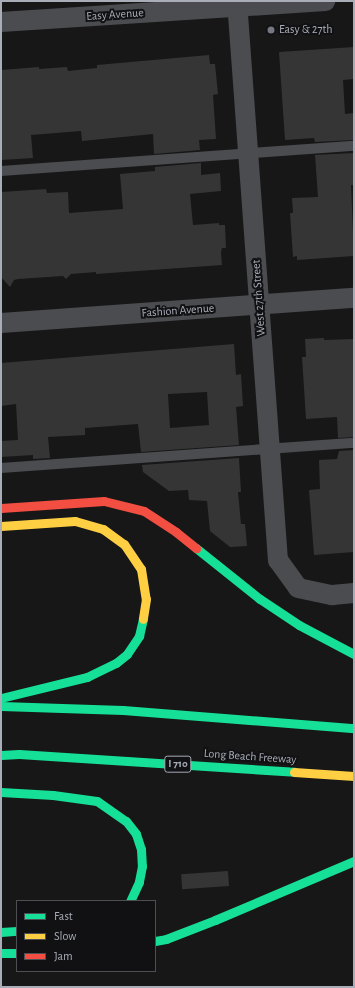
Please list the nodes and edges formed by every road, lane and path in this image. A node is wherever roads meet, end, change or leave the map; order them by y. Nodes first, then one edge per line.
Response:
1 (325, 1) edge
2 (237, 4) edge
3 (1, 22) edge
4 (354, 146) edge
5 (248, 154) junction
6 (1, 171) edge
7 (354, 298) edge
8 (260, 306) junction
9 (1, 323) edge
10 (354, 443) edge
11 (271, 449) junction
12 (1, 468) edge
13 (1, 508) edge
14 (1, 526) edge
15 (354, 593) edge
16 (354, 654) edge
17 (1, 698) edge
18 (1, 706) edge
19 (354, 728) edge
20 (1, 755) edge
21 (354, 776) edge
22 (1, 792) edge
23 (354, 861) edge
24 (130, 900) edge
25 (16, 931) edge
26 (1, 932) edge
27 (156, 941) edge
28 (1, 953) edge
29 (16, 953) edge

1 - 2 street, Easy Avenue
2 - 3 street, Easy Avenue
2 - 5 street, West 27th Street
4 - 5 lane
5 - 6 lane
5 - 8 street, West 27th Street
7 - 8 street, Fashion Avenue
8 - 9 street, Fashion Avenue
8 - 11 street, West 27th Street
10 - 11 lane
11 - 12 lane
11 - 15 street, West 27th Street
13 - 16 highway
14 - 17 highway
18 - 19 highway
20 - 21 highway, Long Beach Freeway / I 710
22 - 24 highway
23 - 27 highway
25 - 26 highway
28 - 29 highway

